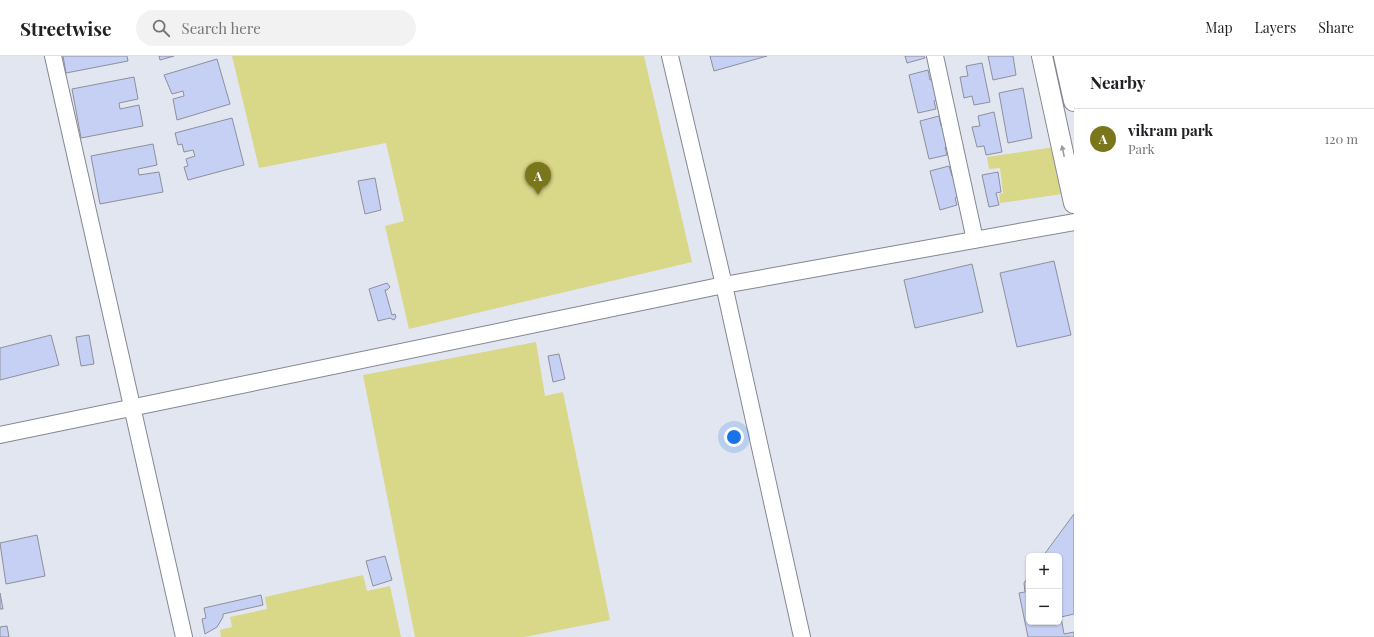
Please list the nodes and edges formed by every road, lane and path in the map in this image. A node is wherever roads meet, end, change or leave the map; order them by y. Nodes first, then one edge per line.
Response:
1 (53, 56) edge
2 (670, 56) edge
3 (935, 56) edge
4 (1042, 56) edge
5 (1064, 56) edge
6 (1074, 101) edge
7 (1074, 203) edge
8 (1074, 222) edge
9 (975, 240) junction
10 (724, 285) junction
11 (132, 407) junction
12 (0, 435) edge
13 (184, 637) edge
14 (802, 637) edge

1 - 11 street
2 - 10 street
3 - 9 street
7 -> 4 street
5 - 6 street
8 - 9 street
9 - 10 street
10 - 11 street
10 - 14 street
11 - 12 street
11 - 13 street

